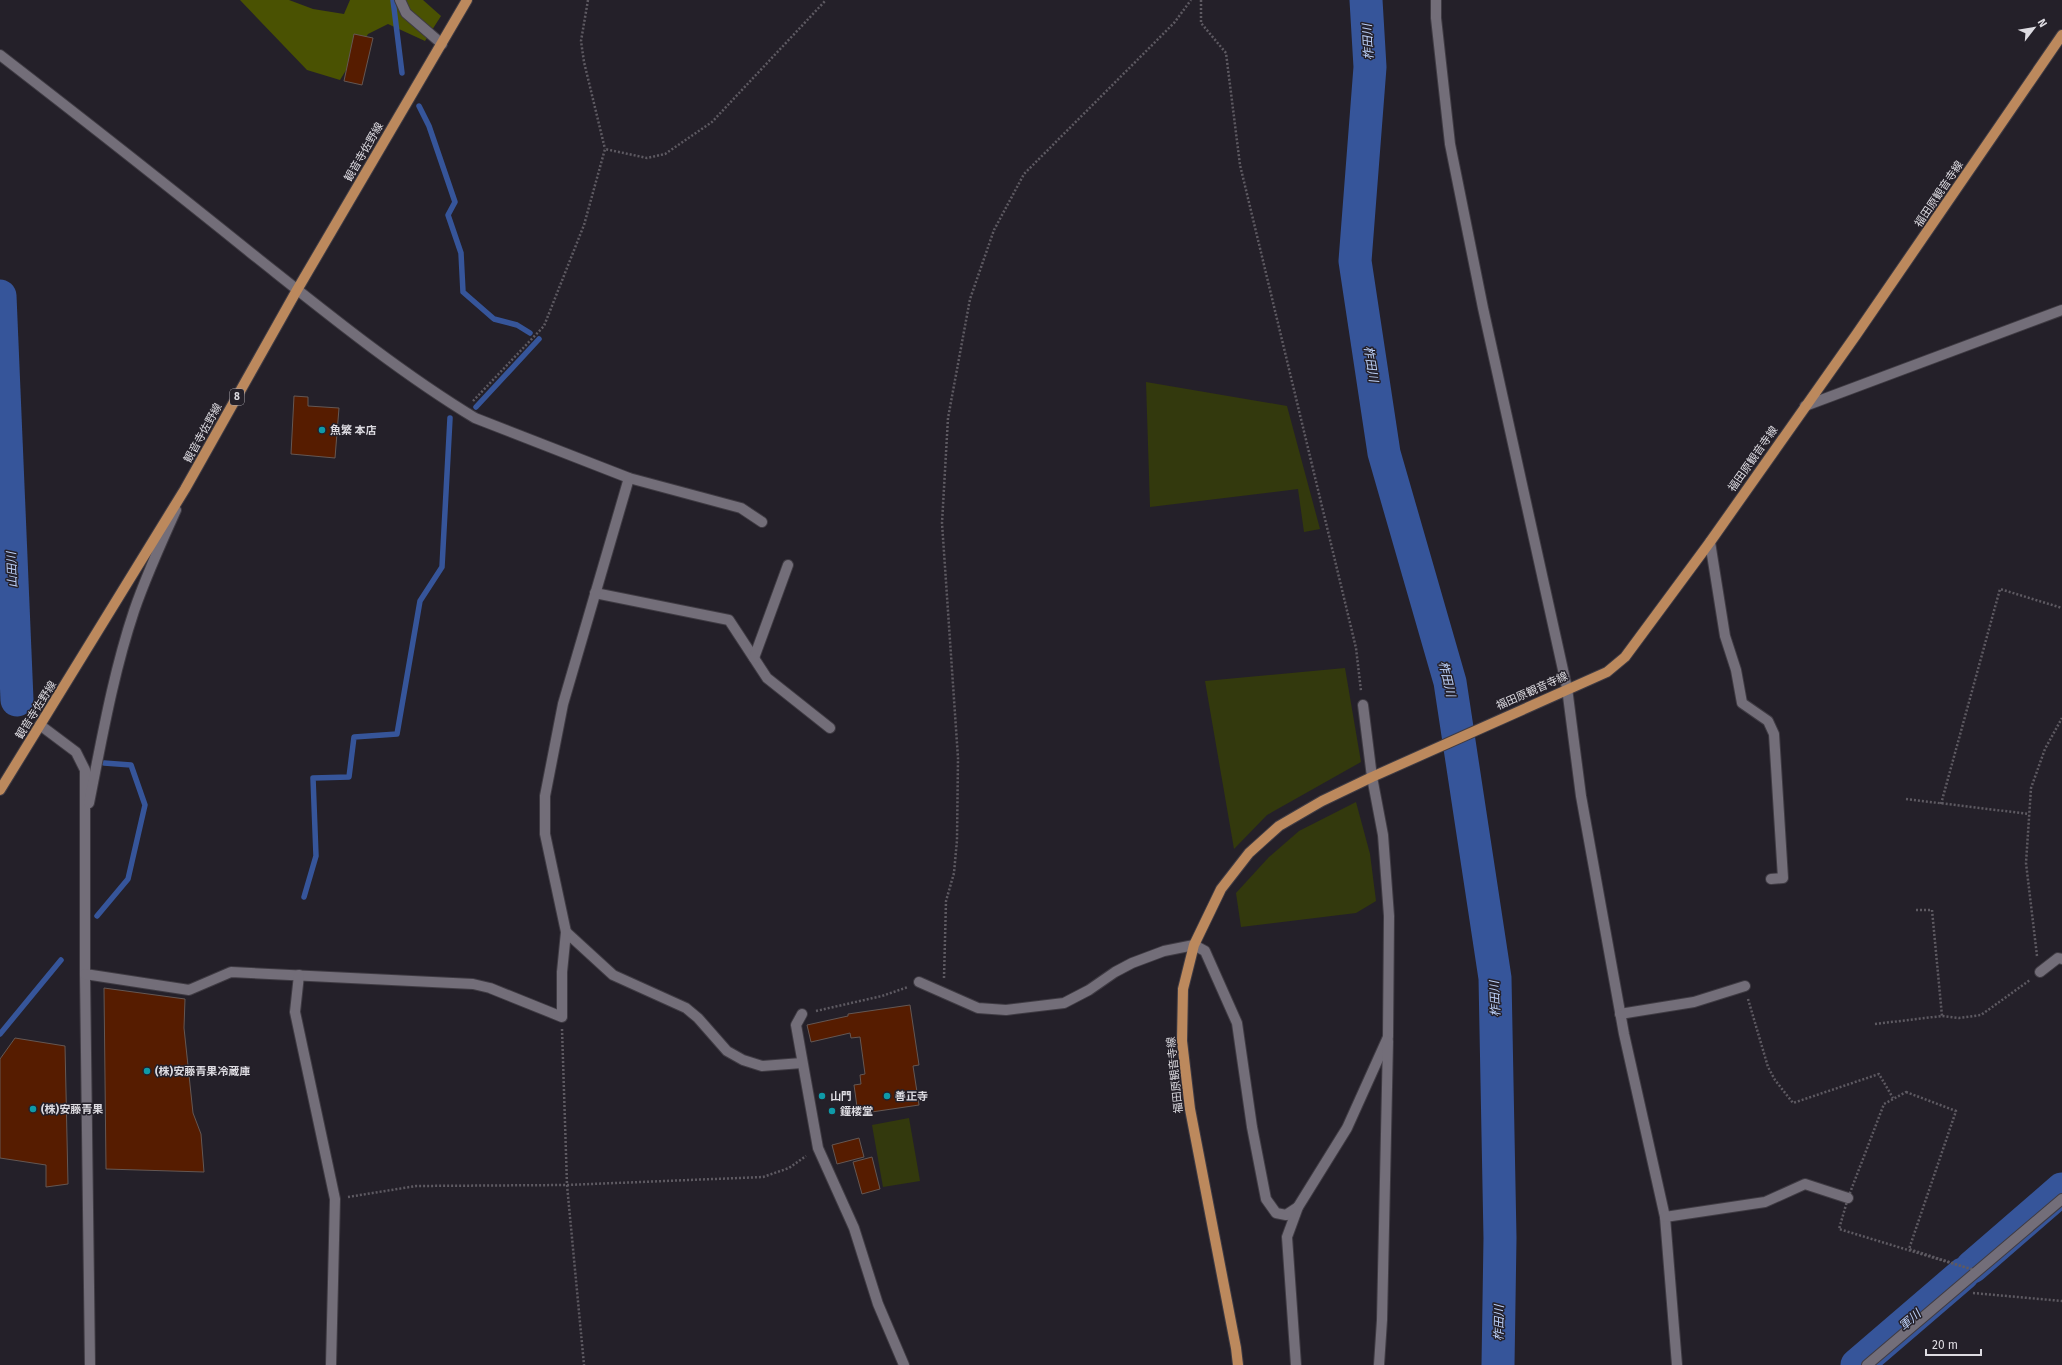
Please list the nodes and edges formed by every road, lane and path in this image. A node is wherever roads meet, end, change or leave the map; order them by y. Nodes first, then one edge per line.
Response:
1 (400, 0) edge
2 (467, 0) edge
3 (588, 0) edge
4 (826, 0) edge
5 (1191, 0) edge
6 (1201, 0) edge
7 (1436, 0) edge
8 (2062, 35) edge
9 (442, 44) junction
10 (0, 55) edge
11 (605, 149) junction
12 (297, 290) junction
13 (2062, 310) edge
14 (1805, 406) junction
15 (462, 410) junction
16 (629, 478) junction
17 (185, 489) junction
18 (762, 522) dead end
19 (1710, 542) junction
20 (788, 565) dead end
21 (595, 593) junction
22 (2062, 608) edge
23 (754, 658) junction
24 (1567, 688) junction
25 (1363, 705) joint
26 (2062, 718) edge
27 (40, 725) junction
28 (830, 728) dead end
29 (1372, 777) junction
30 (0, 790) edge
31 (1906, 799) dead end
32 (1941, 804) junction
33 (2029, 814) junction
34 (85, 828) junction
35 (1771, 879) dead end
36 (1916, 910) dead end
37 (566, 932) junction
38 (1194, 945) junction
39 (2062, 959) edge
40 (2040, 972) junction
41 (85, 974) junction
42 (299, 975) junction
43 (919, 982) joint
44 (1745, 986) joint
45 (944, 992) junction
46 (802, 1014) joint
47 (1620, 1014) junction
48 (1942, 1016) junction
49 (562, 1017) junction
50 (1875, 1024) dead end
51 (1388, 1037) junction
52 (802, 1063) junction
53 (1893, 1098) junction
54 (818, 1148) junction
55 (567, 1185) junction
56 (1848, 1198) junction
57 (335, 1199) junction
58 (2062, 1199) edge
59 (1298, 1207) junction
60 (1665, 1217) junction
61 (1977, 1271) junction
62 (1955, 1291) junction
63 (2062, 1301) edge
64 (90, 1365) edge
65 (331, 1365) edge
66 (584, 1365) edge
67 (904, 1365) edge
68 (1238, 1365) edge
69 (1296, 1365) edge
70 (1379, 1365) edge
71 (1677, 1365) edge
72 (1867, 1365) edge

1 - 9 street
2 - 9 main road, 観音寺佐野線 / 8
3 - 11 path
4 - 11 path
5 - 45 path
6 - 25 path
7 - 24 street
8 - 14 main road, 福田原観音寺線
9 - 12 main road, 観音寺佐野線 / 8
10 - 12 street
11 - 15 path
12 - 15 street
12 - 17 main road, 観音寺佐野線 / 8
13 - 14 street
14 - 19 main road, 福田原観音寺線
15 - 16 street
16 - 18 street
16 - 21 street
17 - 27 main road, 観音寺佐野線 / 8
17 - 34 street
19 - 24 main road, 福田原観音寺線
19 - 35 street
20 - 23 street
21 - 23 street
21 - 37 street
22 - 32 path
23 - 28 street
24 - 29 main road, 福田原観音寺線
24 - 47 street
25 - 29 street
26 - 33 path
27 - 30 main road, 観音寺佐野線 / 8
27 - 34 street
29 - 38 main road, 福田原観音寺線
29 - 51 street
31 - 32 path
32 - 33 path
33 - 40 path
34 - 41 street
36 - 48 path
37 - 49 street
37 - 52 street
38 - 45 street
38 - 59 street
38 - 68 main road, 福田原観音寺線
39 - 40 street
40 - 48 path
41 - 42 street
41 - 64 street
42 - 49 street
42 - 57 street
43 - 45 street
43 - 46 path
44 - 47 street
44 - 53 path
46 - 52 street
47 - 60 street
48 - 50 path
49 - 55 path
51 - 59 street
51 - 70 street
52 - 54 street
53 - 56 path
53 - 61 path
54 - 55 path
54 - 67 street
55 - 57 path
55 - 66 path
56 - 60 street
56 - 61 path
57 - 65 street
58 - 61 street
59 - 69 street
60 - 71 street
61 - 62 street
62 - 63 path
62 - 72 street

